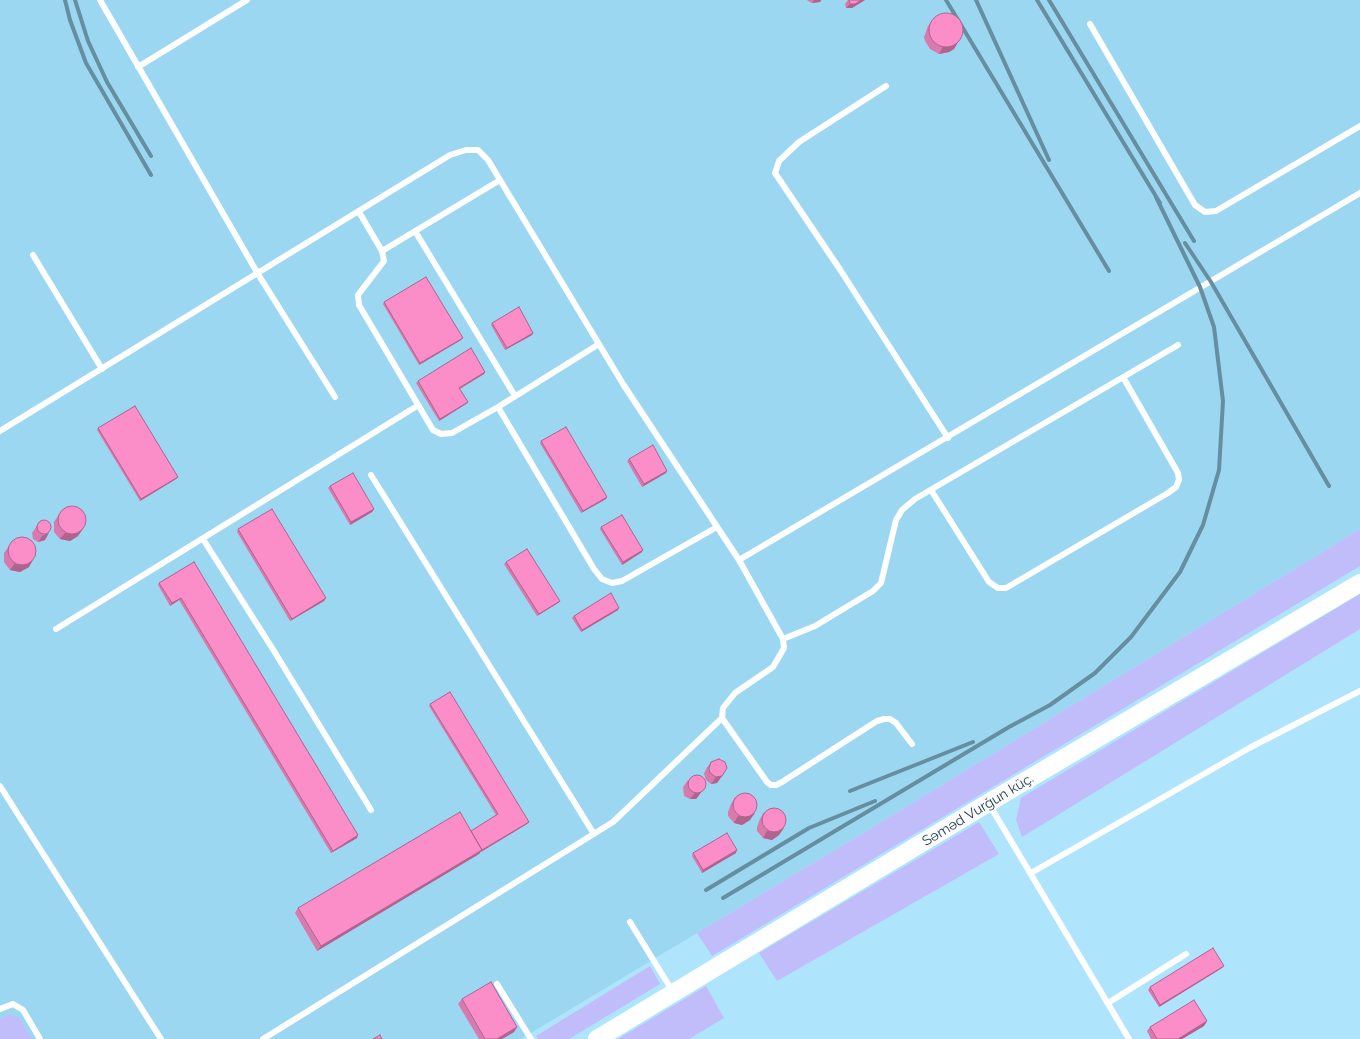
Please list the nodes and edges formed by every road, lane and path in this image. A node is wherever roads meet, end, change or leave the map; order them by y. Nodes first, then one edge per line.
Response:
1 (100, 0) edge
2 (247, 0) edge
3 (1090, 24) dead end
4 (138, 67) junction
5 (886, 86) dead end
6 (1360, 126) edge
7 (500, 180) junction
8 (1360, 193) edge
9 (359, 212) junction
10 (415, 231) junction
11 (382, 251) junction
12 (33, 255) dead end
13 (258, 274) junction
14 (599, 344) junction
15 (1178, 345) dead end
16 (102, 369) junction
17 (1123, 378) junction
18 (515, 396) junction
19 (335, 397) dead end
20 (418, 406) junction
21 (498, 406) junction
22 (0, 431) edge
23 (948, 438) junction
24 (371, 475) dead end
25 (931, 490) junction
26 (717, 526) junction
27 (203, 538) junction
28 (739, 560) junction
29 (1360, 583) edge
30 (56, 629) dead end
31 (783, 638) junction
32 (1360, 691) edge
33 (722, 718) junction
34 (912, 744) dead end
35 (0, 786) edge
36 (988, 803) junction
37 (371, 810) dead end
38 (594, 834) junction
39 (1031, 873) junction
40 (630, 922) dead end
41 (1186, 954) dead end
42 (497, 984) dead end
43 (674, 993) junction
44 (1108, 1003) junction
45 (0, 1009) edge
46 (40, 1039) edge
47 (161, 1039) edge
48 (263, 1039) edge
49 (531, 1039) edge
50 (597, 1039) edge
51 (1129, 1039) edge

1 - 4 lane
2 - 4 lane
3 - 6 lane
4 - 13 lane
5 - 23 lane
7 - 9 lane
7 - 10 lane
7 - 14 lane
8 - 23 lane
9 - 11 lane
9 - 13 lane
10 - 11 lane
10 - 18 lane
11 - 20 lane
12 - 16 lane
13 - 16 lane
13 - 19 lane
14 - 18 lane
14 - 26 lane
15 - 17 lane
16 - 22 lane
17 - 25 lane
17 - 25 lane
18 - 21 lane
20 - 21 lane
20 - 27 lane
21 - 26 lane
23 - 28 lane
24 - 38 lane
25 - 31 lane
26 - 28 lane
27 - 30 lane
27 - 37 lane
28 - 31 lane
29 - 36 main road, Səməd Vurğun küç.
31 - 33 lane
32 - 39 lane
33 - 34 lane
33 - 38 lane
35 - 47 lane
36 - 39 lane
36 - 43 main road, Səməd Vurğun küç.
38 - 48 lane
39 - 44 lane
40 - 43 lane
41 - 44 lane
42 - 49 lane
43 - 50 main road, Səməd Vurğun küç.
44 - 51 lane
45 - 46 lane

